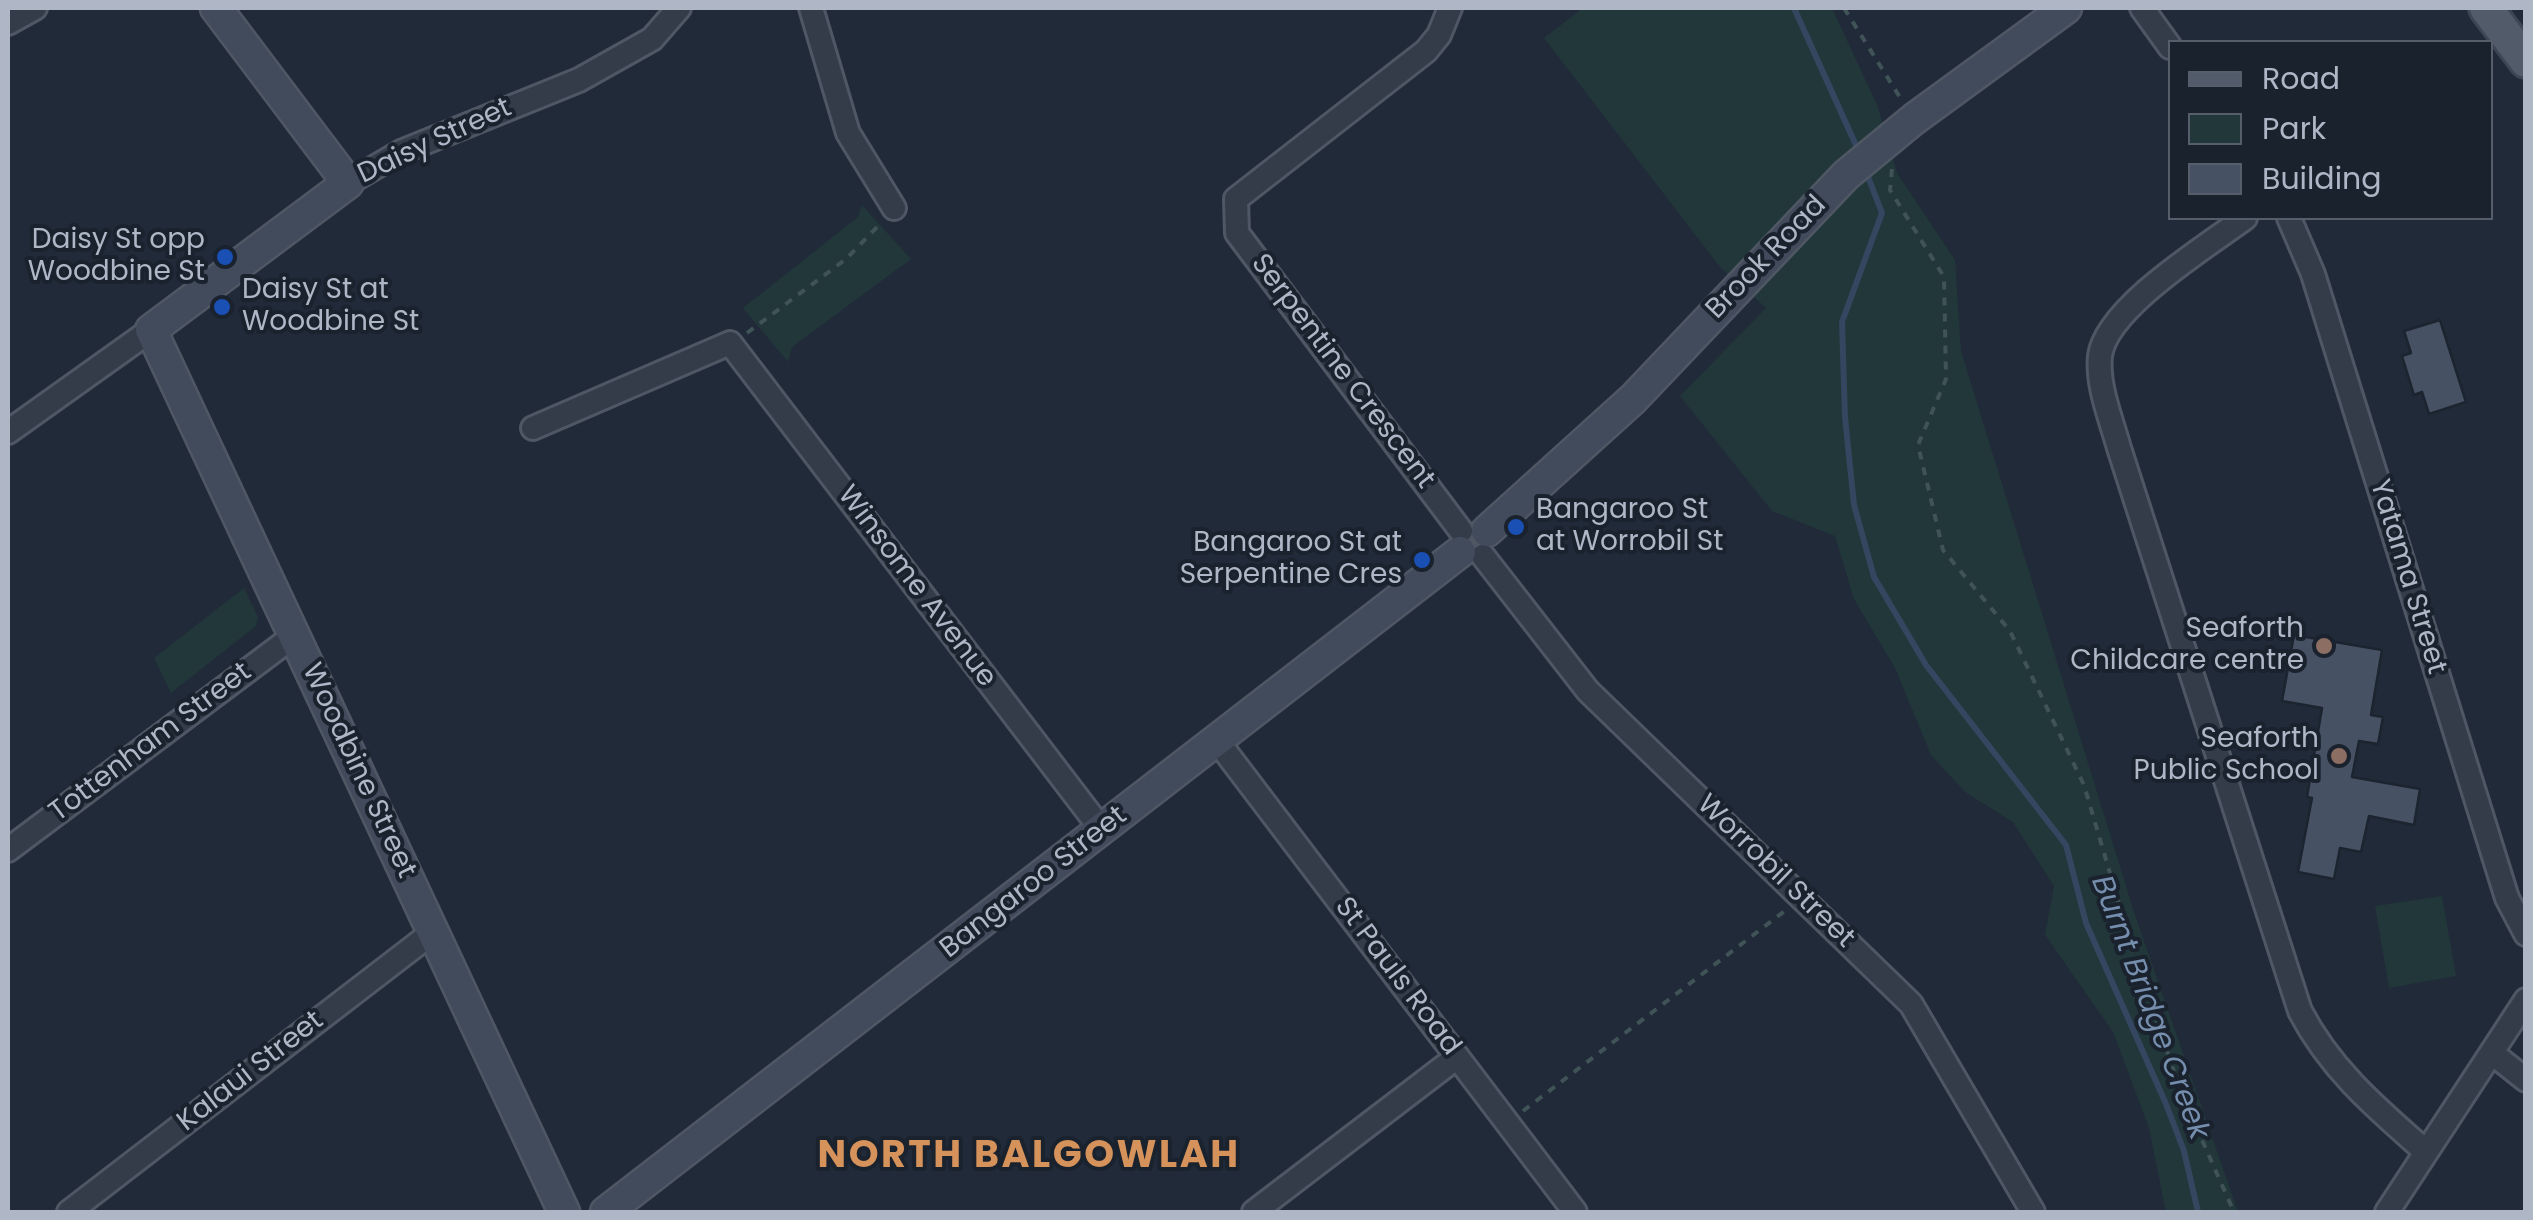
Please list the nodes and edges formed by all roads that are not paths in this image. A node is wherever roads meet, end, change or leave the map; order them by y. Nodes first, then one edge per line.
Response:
1 (34, 8) edge
2 (216, 8) edge
3 (679, 8) edge
4 (811, 8) edge
5 (1450, 8) edge
6 (2066, 8) edge
7 (2142, 8) edge
8 (2486, 8) edge
9 (8, 23) edge
10 (2168, 44) edge
11 (2526, 61) edge
12 (348, 182) junction
13 (894, 208) road end
14 (2242, 220) edge
15 (2290, 220) edge
16 (151, 330) junction
17 (533, 428) dead end
18 (8, 432) edge
19 (1473, 542) junction
20 (295, 635) junction
21 (1218, 742) junction
22 (1102, 830) junction
23 (8, 850) edge
24 (433, 932) junction
25 (2526, 934) edge
26 (2526, 1000) edge
27 (2492, 1053) junction
28 (1457, 1056) junction
29 (2526, 1080) edge
30 (2424, 1150) junction
31 (68, 1212) edge
32 (564, 1212) edge
33 (606, 1212) edge
34 (1254, 1212) edge
35 (1576, 1212) edge
36 (2032, 1212) edge
37 (2386, 1212) edge

1 - 9 street
2 - 12 street
3 - 12 street, Daisy Street
4 - 13 street
5 - 19 street, Serpentine Crescent
6 - 19 street, Brook Road
7 - 10 street
8 - 11 main road
12 - 16 street, Daisy Street
14 - 30 street
15 - 25 street, Yatama Street
16 - 18 street
16 - 20 street, Woodbine Street
17 - 22 street, Winsome Avenue
19 - 21 street, Bangaroo Street
19 - 36 street, Worrobil Street
20 - 23 street, Tottenham Street
20 - 24 street, Woodbine Street
21 - 22 street, Bangaroo Street
21 - 28 street, St Pauls Road
22 - 33 street, Bangaroo Street
24 - 31 street, Kalaui Street
24 - 32 street, Woodbine Street
26 - 27 street
27 - 29 street
27 - 30 street
28 - 34 street
28 - 35 street, St Pauls Road
30 - 37 street

